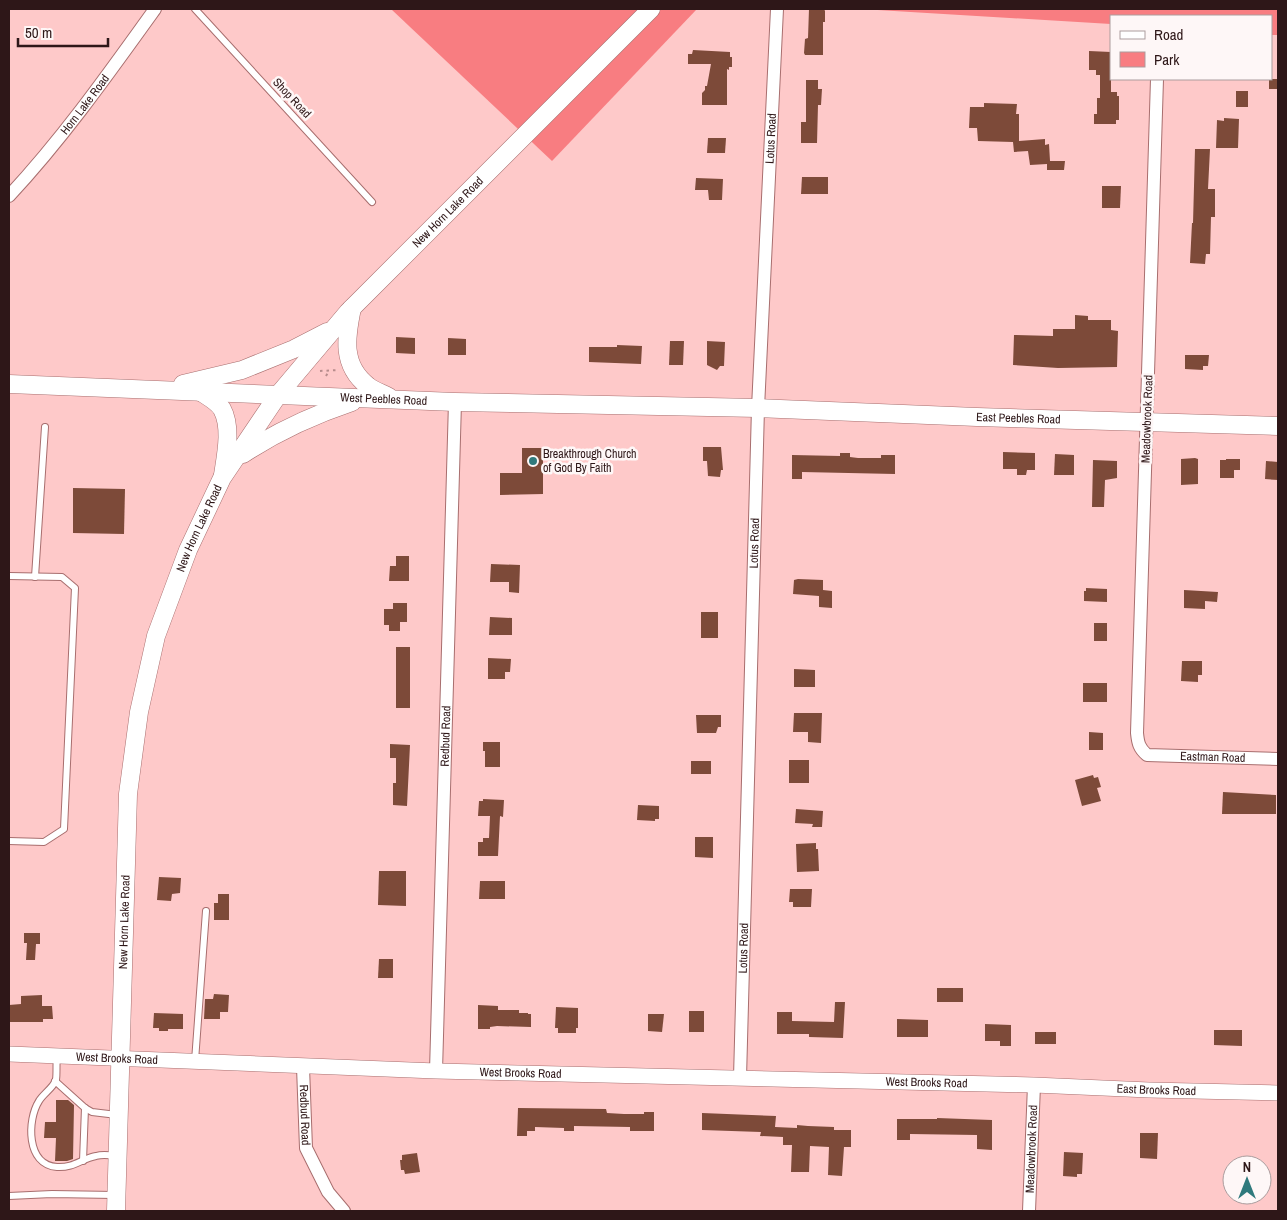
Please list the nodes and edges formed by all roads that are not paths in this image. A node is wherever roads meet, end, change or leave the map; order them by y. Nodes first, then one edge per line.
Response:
1 (155, 9) edge
2 (195, 9) edge
3 (651, 9) edge
4 (777, 9) edge
5 (1157, 80) edge
6 (9, 196) edge
7 (372, 202) dead end
8 (352, 308) junction
9 (334, 328) junction
10 (9, 384) edge
11 (158, 390) junction
12 (201, 392) junction
13 (278, 395) junction
14 (365, 398) junction
15 (394, 399) junction
16 (455, 402) junction
17 (758, 408) junction
18 (1147, 423) junction
19 (1278, 426) edge
20 (45, 427) dead end
21 (236, 458) junction
22 (222, 478) junction
23 (9, 576) edge
24 (34, 577) junction
25 (1147, 755) joint
26 (1278, 759) edge
27 (9, 841) edge
28 (206, 911) dead end
29 (9, 1054) edge
30 (57, 1056) junction
31 (120, 1058) junction
32 (195, 1062) junction
33 (303, 1067) junction
34 (436, 1072) junction
35 (740, 1078) junction
36 (56, 1081) junction
37 (1034, 1085) junction
38 (1278, 1094) edge
39 (85, 1108) junction
40 (119, 1115) junction
41 (118, 1156) junction
42 (83, 1161) junction
43 (9, 1196) edge
44 (117, 1203) edge
45 (344, 1211) edge
46 (1029, 1211) edge

1 - 6 street, Horn Lake Road
2 - 7 lane, Shop Road
3 - 8 main road, New Horn Lake Road
4 - 17 street, Lotus Road
5 - 18 street, Meadowbrook Road
8 - 9 main road, New Horn Lake Road
8 - 15 main road
9 - 11 main road
9 - 13 main road, New Horn Lake Road
10 - 11 main road, West Peebles Road
11 - 12 main road, West Peebles Road
12 - 13 main road, West Peebles Road
12 - 22 main road
13 - 14 main road, West Peebles Road
13 - 21 main road, New Horn Lake Road
14 - 15 main road, West Peebles Road
14 - 21 main road
15 - 16 main road, West Peebles Road
16 - 17 main road, West Peebles Road
16 - 34 street, Redbud Road
17 - 18 main road, East Peebles Road
17 - 35 street, Lotus Road
18 - 19 main road, East Peebles Road
18 - 25 street, Meadowbrook Road
20 - 24 lane
21 - 22 main road, New Horn Lake Road
22 - 31 main road, New Horn Lake Road
23 - 24 lane
24 - 27 lane
25 - 26 street, Eastman Road
28 - 32 lane
29 - 30 street, West Brooks Road
30 - 31 street, West Brooks Road
30 - 36 lane
31 - 32 street, West Brooks Road
31 - 40 main road, New Horn Lake Road
32 - 33 street, West Brooks Road
33 - 34 street, West Brooks Road
33 - 45 street, Redbud Road
34 - 35 street, West Brooks Road
35 - 37 street, West Brooks Road
36 - 39 lane
36 - 42 lane
37 - 38 street, East Brooks Road
37 - 46 street, Meadowbrook Road
39 - 40 lane
39 - 42 lane
40 - 41 main road, New Horn Lake Road
41 - 42 lane
41 - 44 main road, New Horn Lake Road
43 - 44 lane

